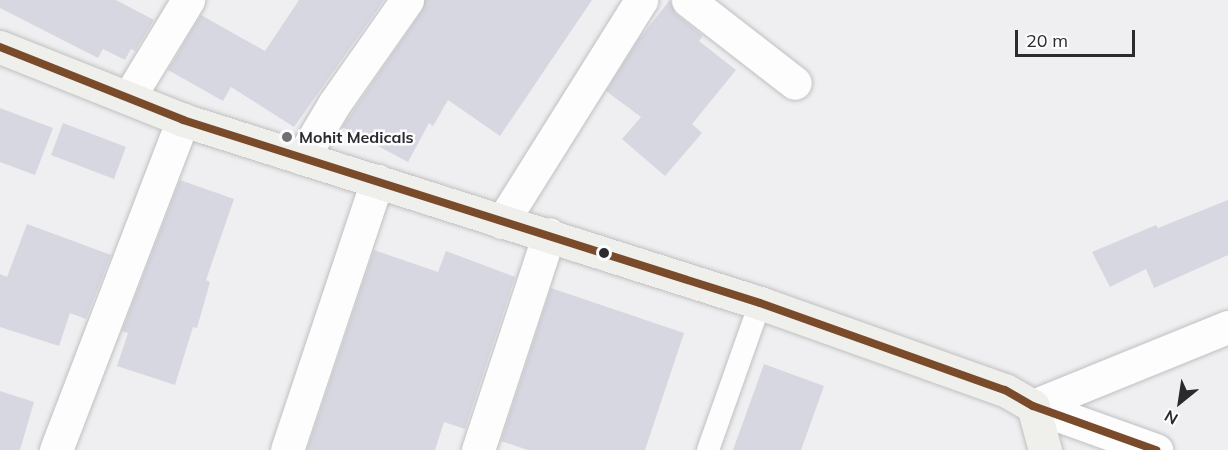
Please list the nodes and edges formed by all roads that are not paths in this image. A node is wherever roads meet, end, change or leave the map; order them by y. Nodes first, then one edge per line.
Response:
1 (188, 0) edge
2 (407, 0) edge
3 (641, 0) edge
4 (688, 0) edge
5 (0, 47) edge
6 (795, 83) dead end
7 (129, 98) junction
8 (183, 120) junction
9 (302, 158) junction
10 (377, 181) junction
11 (501, 222) junction
12 (549, 234) junction
13 (760, 303) junction
14 (1228, 327) edge
15 (1033, 406) junction
16 (56, 450) edge
17 (287, 450) edge
18 (478, 450) edge
19 (708, 450) edge
20 (1045, 450) edge
21 (1156, 450) edge

1 - 7 street
2 - 9 street
3 - 11 street
4 - 6 street
5 - 7 street
7 - 8 street
8 - 9 street
8 - 16 street
9 - 10 street
10 - 11 street
10 - 17 street
11 - 12 street
12 - 13 street
12 - 18 street
13 - 15 street
13 - 19 lane
14 - 15 street
15 - 20 street
15 - 21 street

